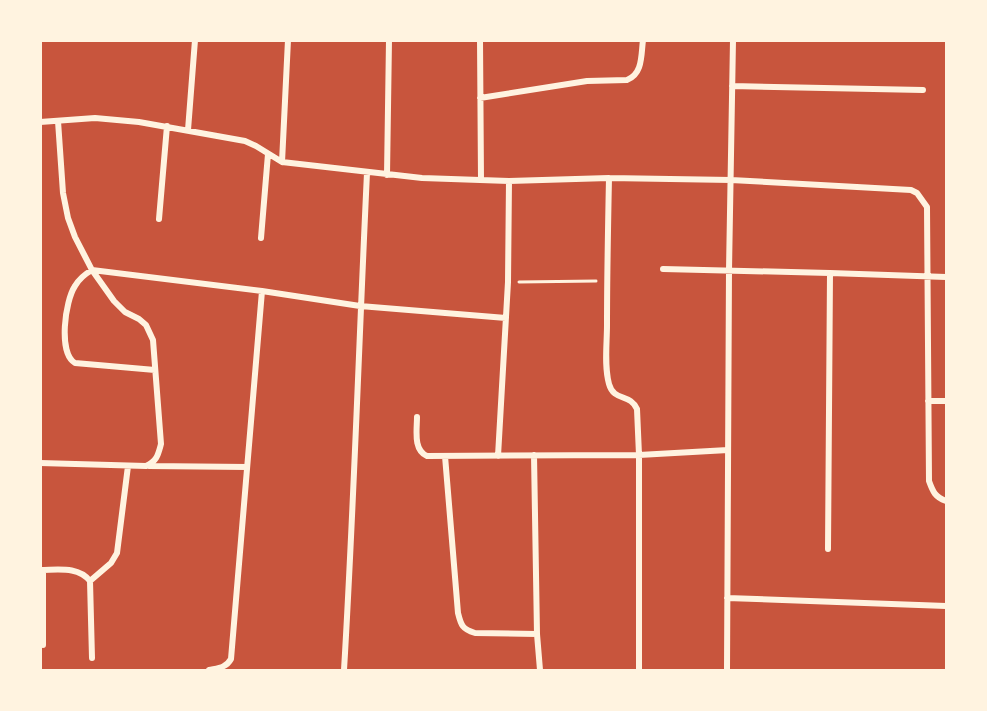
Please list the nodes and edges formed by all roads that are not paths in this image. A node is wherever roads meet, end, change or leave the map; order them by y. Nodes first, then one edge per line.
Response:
1 (195, 40) edge
2 (288, 40) edge
3 (389, 40) edge
4 (480, 40) edge
5 (643, 40) edge
6 (733, 40) edge
7 (732, 86) junction
8 (923, 90) dead end
9 (480, 98) junction
10 (58, 121) junction
11 (40, 122) edge
12 (167, 126) junction
13 (188, 130) junction
14 (268, 154) junction
15 (282, 162) junction
16 (367, 173) junction
17 (387, 175) junction
18 (609, 178) junction
19 (481, 180) junction
20 (731, 180) junction
21 (509, 181) junction
22 (159, 219) dead end
23 (261, 238) dead end
24 (663, 269) dead end
25 (92, 270) junction
26 (729, 270) junction
27 (830, 273) junction
28 (927, 277) junction
29 (946, 277) edge
30 (262, 291) junction
31 (360, 306) junction
32 (506, 318) junction
33 (155, 370) junction
34 (928, 401) junction
35 (946, 401) edge
36 (417, 417) dead end
37 (729, 450) junction
38 (534, 455) junction
39 (639, 455) junction
40 (445, 456) junction
41 (498, 456) junction
42 (40, 463) edge
43 (128, 466) junction
44 (146, 466) junction
45 (247, 466) junction
46 (946, 501) edge
47 (828, 549) dead end
48 (42, 570) edge
49 (90, 581) junction
50 (727, 598) junction
51 (946, 606) edge
52 (537, 634) junction
53 (43, 645) dead end
54 (92, 658) dead end
55 (208, 670) edge
56 (344, 670) edge
57 (540, 670) edge
58 (639, 670) edge
59 (727, 670) edge

1 - 13 street
2 - 15 street
3 - 17 street
4 - 9 street
5 - 9 street
6 - 7 street
7 - 8 street
7 - 20 street
9 - 19 street
10 - 11 street
10 - 12 street
10 - 25 street
12 - 13 street
12 - 22 street
13 - 14 street
14 - 15 street
14 - 23 street
15 - 16 street
16 - 17 street
16 - 31 street
17 - 19 street
18 - 20 street
18 - 21 street
18 - 39 street
19 - 21 street
20 - 26 street
20 - 28 street
21 - 32 street
24 - 26 street
25 - 30 street
25 - 33 street
25 - 33 street
26 - 27 street
26 - 37 street
27 - 28 street
27 - 47 street
28 - 29 street
28 - 34 street
30 - 31 street
30 - 45 street
31 - 32 street
31 - 56 street
32 - 41 street
33 - 44 street
34 - 35 street
34 - 46 street
36 - 40 street
37 - 39 street
37 - 50 street
38 - 39 street
38 - 41 street
38 - 52 street
39 - 58 street
40 - 41 street
40 - 52 street
42 - 43 street
43 - 44 street
43 - 49 street
44 - 45 street
45 - 55 street
48 - 49 street
48 - 53 street
49 - 54 street
50 - 51 street
50 - 59 street
52 - 57 street

